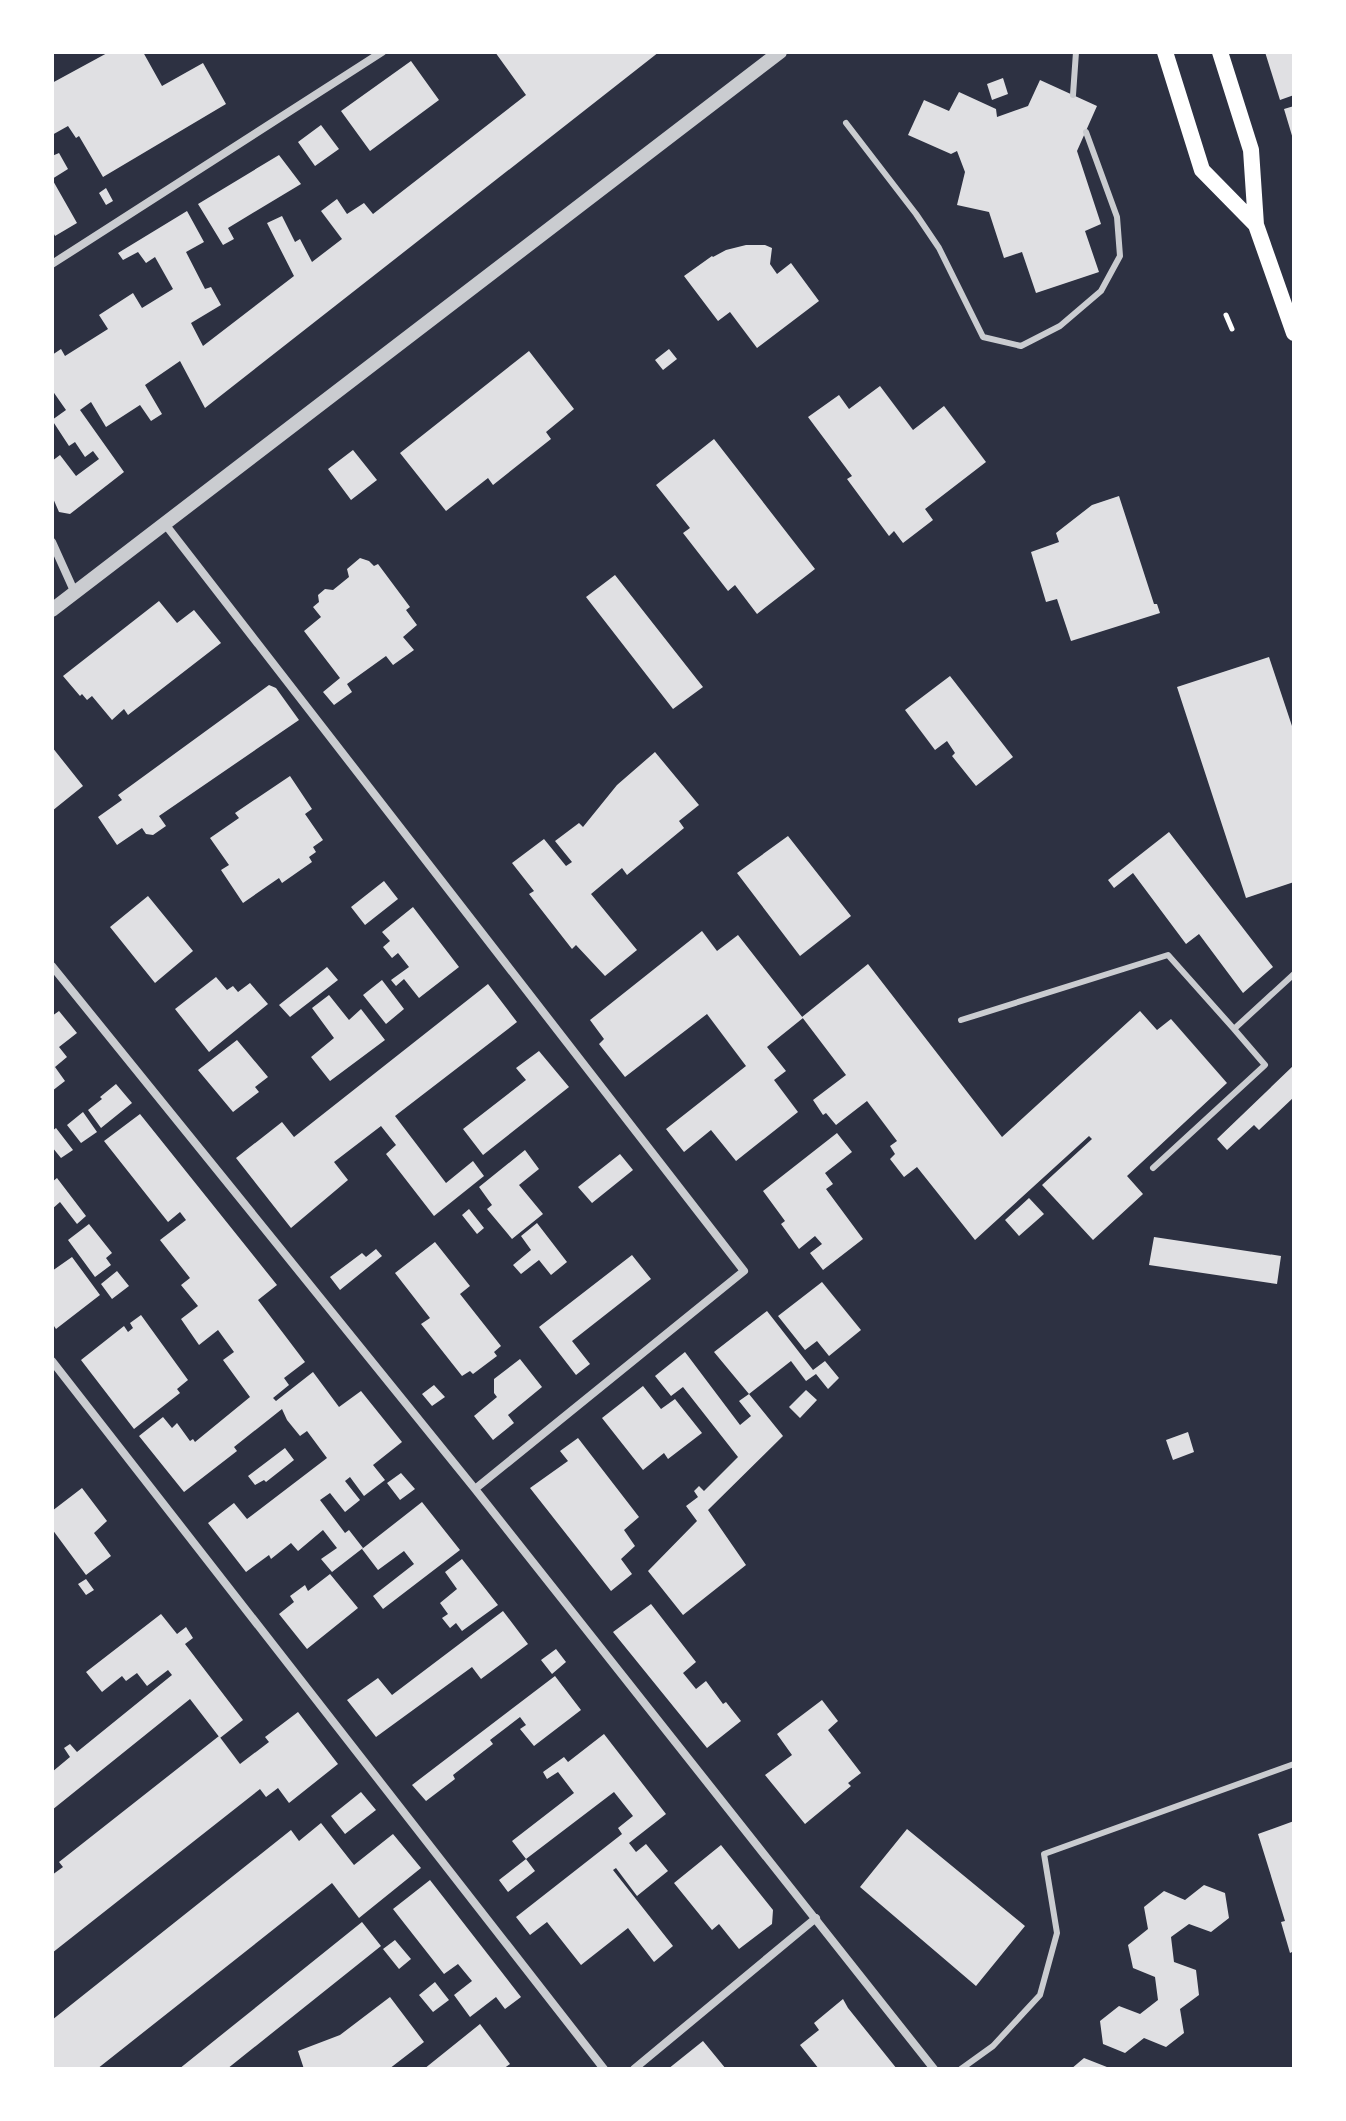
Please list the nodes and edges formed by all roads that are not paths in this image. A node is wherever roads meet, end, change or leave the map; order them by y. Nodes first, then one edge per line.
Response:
1 (382, 52) edge
2 (780, 52) edge
3 (1076, 52) edge
4 (1165, 52) edge
5 (1220, 52) edge
6 (1073, 95) dead end
7 (846, 123) dead end
8 (1086, 132) dead end
9 (1256, 225) junction
10 (52, 264) edge
11 (1294, 333) edge
12 (165, 524) junction
13 (52, 542) edge
14 (75, 593) junction
15 (52, 610) edge
16 (52, 966) edge
17 (1294, 974) edge
18 (961, 1020) dead end
19 (1234, 1029) junction
20 (1153, 1168) dead end
21 (52, 1361) edge
22 (475, 1489) junction
23 (1294, 1764) edge
24 (816, 1918) junction
25 (604, 2069) edge
26 (634, 2069) edge
27 (934, 2069) edge
28 (961, 2069) edge

1 - 10 street
2 - 12 street
3 - 6 lane
4 - 9 main road
5 - 9 main road
7 - 8 lane
9 - 11 main road
12 - 14 street
12 - 22 street
13 - 14 street
14 - 15 street
16 - 22 street
17 - 19 lane
18 - 19 lane
19 - 20 lane
21 - 25 street
22 - 24 street
23 - 28 lane
24 - 26 street
24 - 27 street

